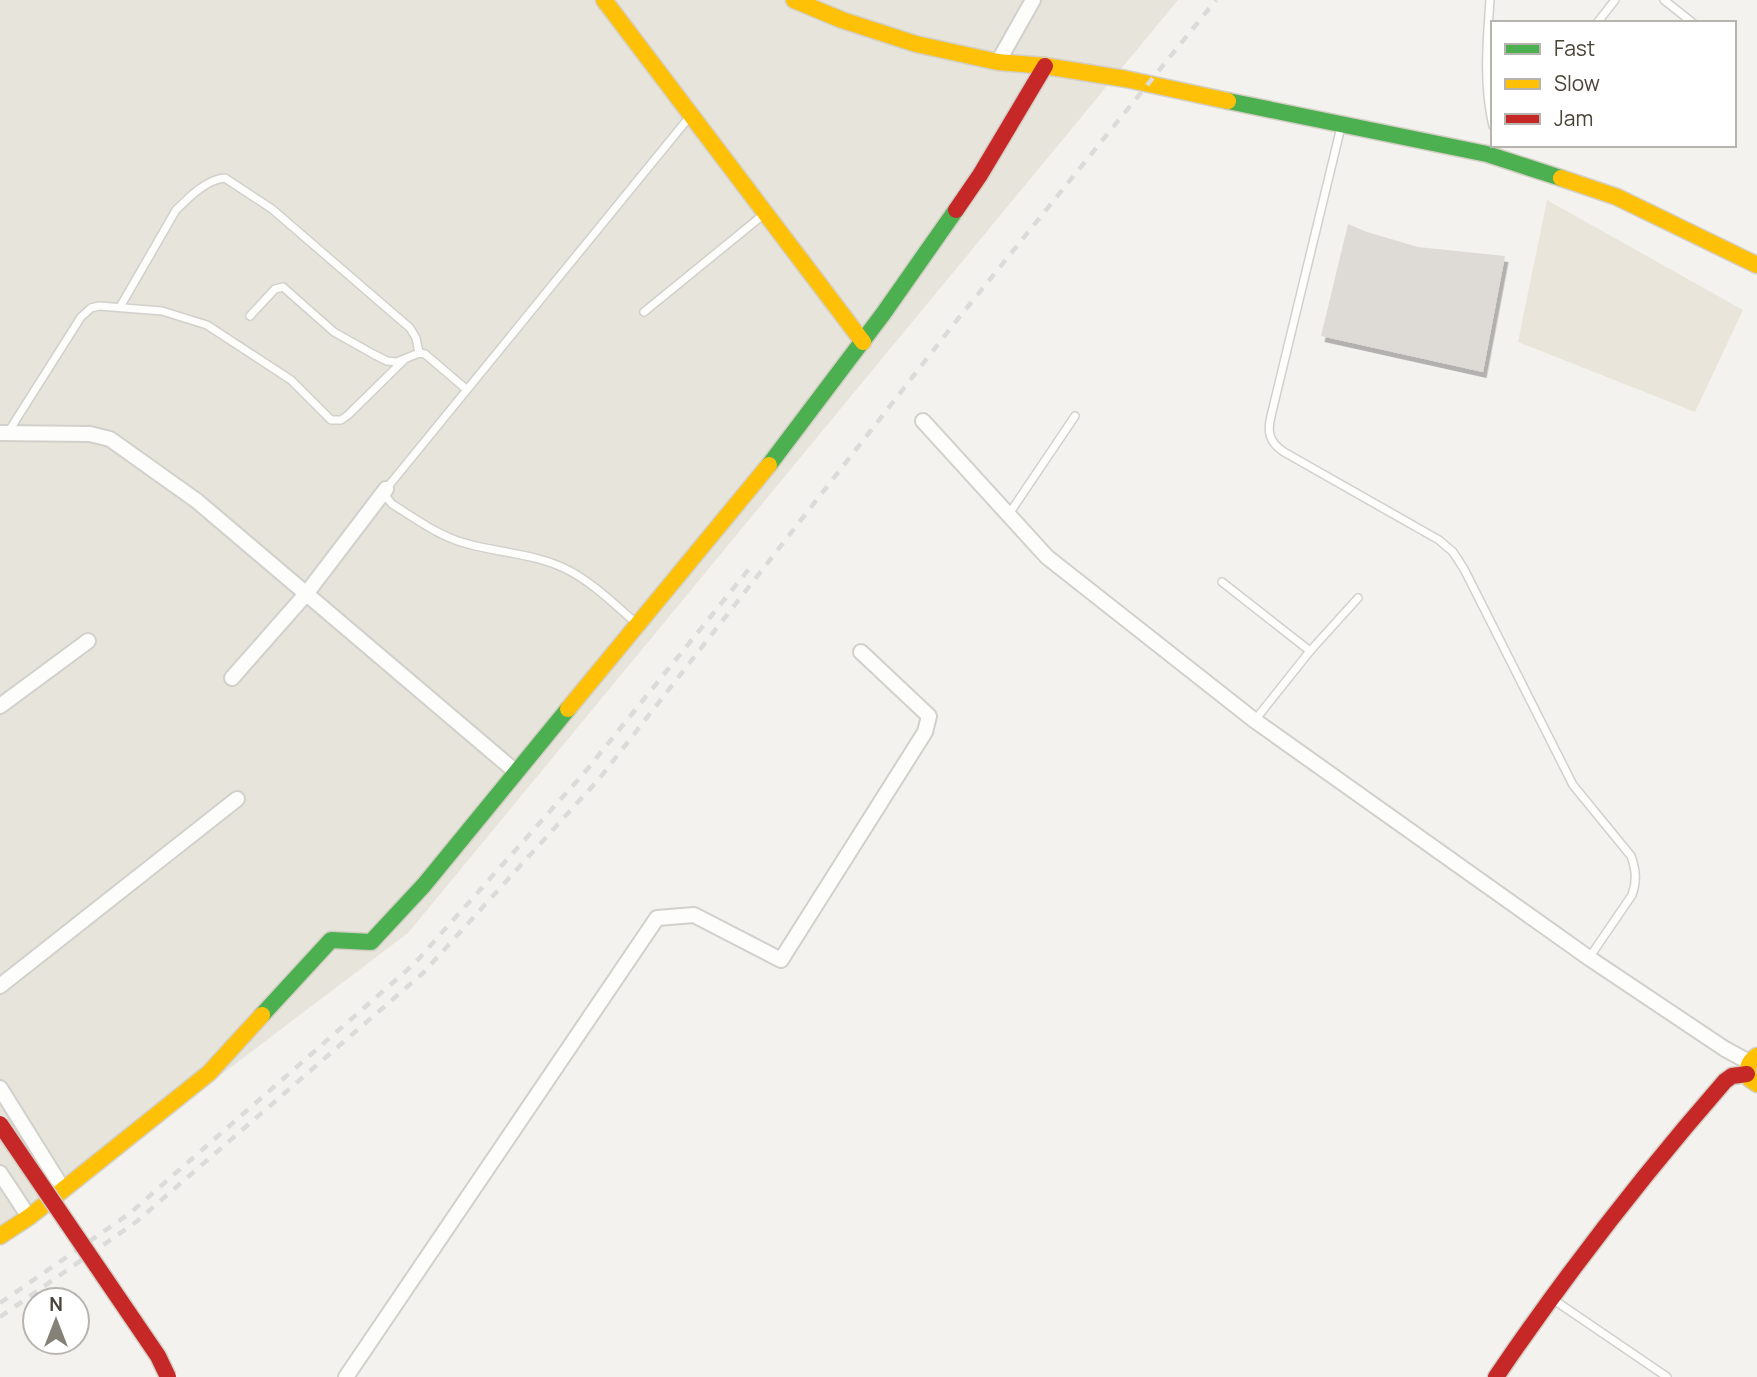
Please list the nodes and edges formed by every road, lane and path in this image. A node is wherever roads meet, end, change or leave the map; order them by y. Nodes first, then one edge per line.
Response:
1 (604, 0) edge
2 (794, 0) edge
3 (1033, 0) edge
4 (1490, 0) edge
5 (1615, 0) edge
6 (1664, 0) edge
7 (1599, 21) edge
8 (1690, 21) edge
9 (998, 62) junction
10 (1045, 66) junction
11 (691, 114) junction
12 (1491, 117) edge
13 (1341, 126) junction
14 (1490, 150) edge
15 (765, 212) junction
16 (1757, 265) edge
17 (120, 307) junction
18 (644, 312) dead end
19 (250, 316) dead end
20 (863, 342) junction
21 (419, 353) junction
22 (403, 361) junction
23 (466, 389) junction
24 (1075, 416) dead end
25 (923, 421) dead end
26 (4, 434) edge
27 (386, 489) junction
28 (1009, 515) junction
29 (1223, 582) dead end
30 (306, 594) junction
31 (1358, 597) dead end
32 (638, 624) junction
33 (88, 641) dead end
34 (1310, 651) junction
35 (861, 652) dead end
36 (232, 678) dead end
37 (0, 706) edge
38 (1254, 720) junction
39 (516, 772) junction
40 (237, 799) dead end
41 (1589, 958) junction
42 (0, 986) edge
43 (1753, 1069) edge
44 (0, 1088) edge
45 (0, 1124) edge
46 (0, 1173) edge
47 (63, 1189) junction
48 (29, 1217) junction
49 (0, 1236) edge
50 (1550, 1297) junction
51 (168, 1377) edge
52 (346, 1377) edge
53 (1496, 1377) edge
54 (1667, 1377) edge

1 - 11 street
2 - 9 street
3 - 9 street
4 - 12 lane
5 - 7 lane
6 - 8 lane
9 - 10 street
10 - 13 street
10 - 20 street
11 - 15 street
11 - 23 lane
13 - 14 street
13 - 41 lane
14 - 16 street
15 - 18 lane
15 - 20 street
17 - 21 lane
17 - 22 lane
17 - 26 lane
19 - 22 lane
20 - 32 street
21 - 22 lane
21 - 23 lane
23 - 27 lane
24 - 28 lane
25 - 28 street
26 - 30 street
27 - 30 street
27 - 32 lane
28 - 38 street
29 - 34 lane
30 - 36 street
30 - 39 street
31 - 34 lane
32 - 39 street
33 - 37 street
34 - 38 lane
35 - 52 street
38 - 41 street
39 - 47 street
40 - 42 street
41 - 43 street
43 - 50 street
44 - 47 street
45 - 51 street, bridge
46 - 48 street
47 - 48 street
48 - 49 street
50 - 53 street
50 - 54 lane

